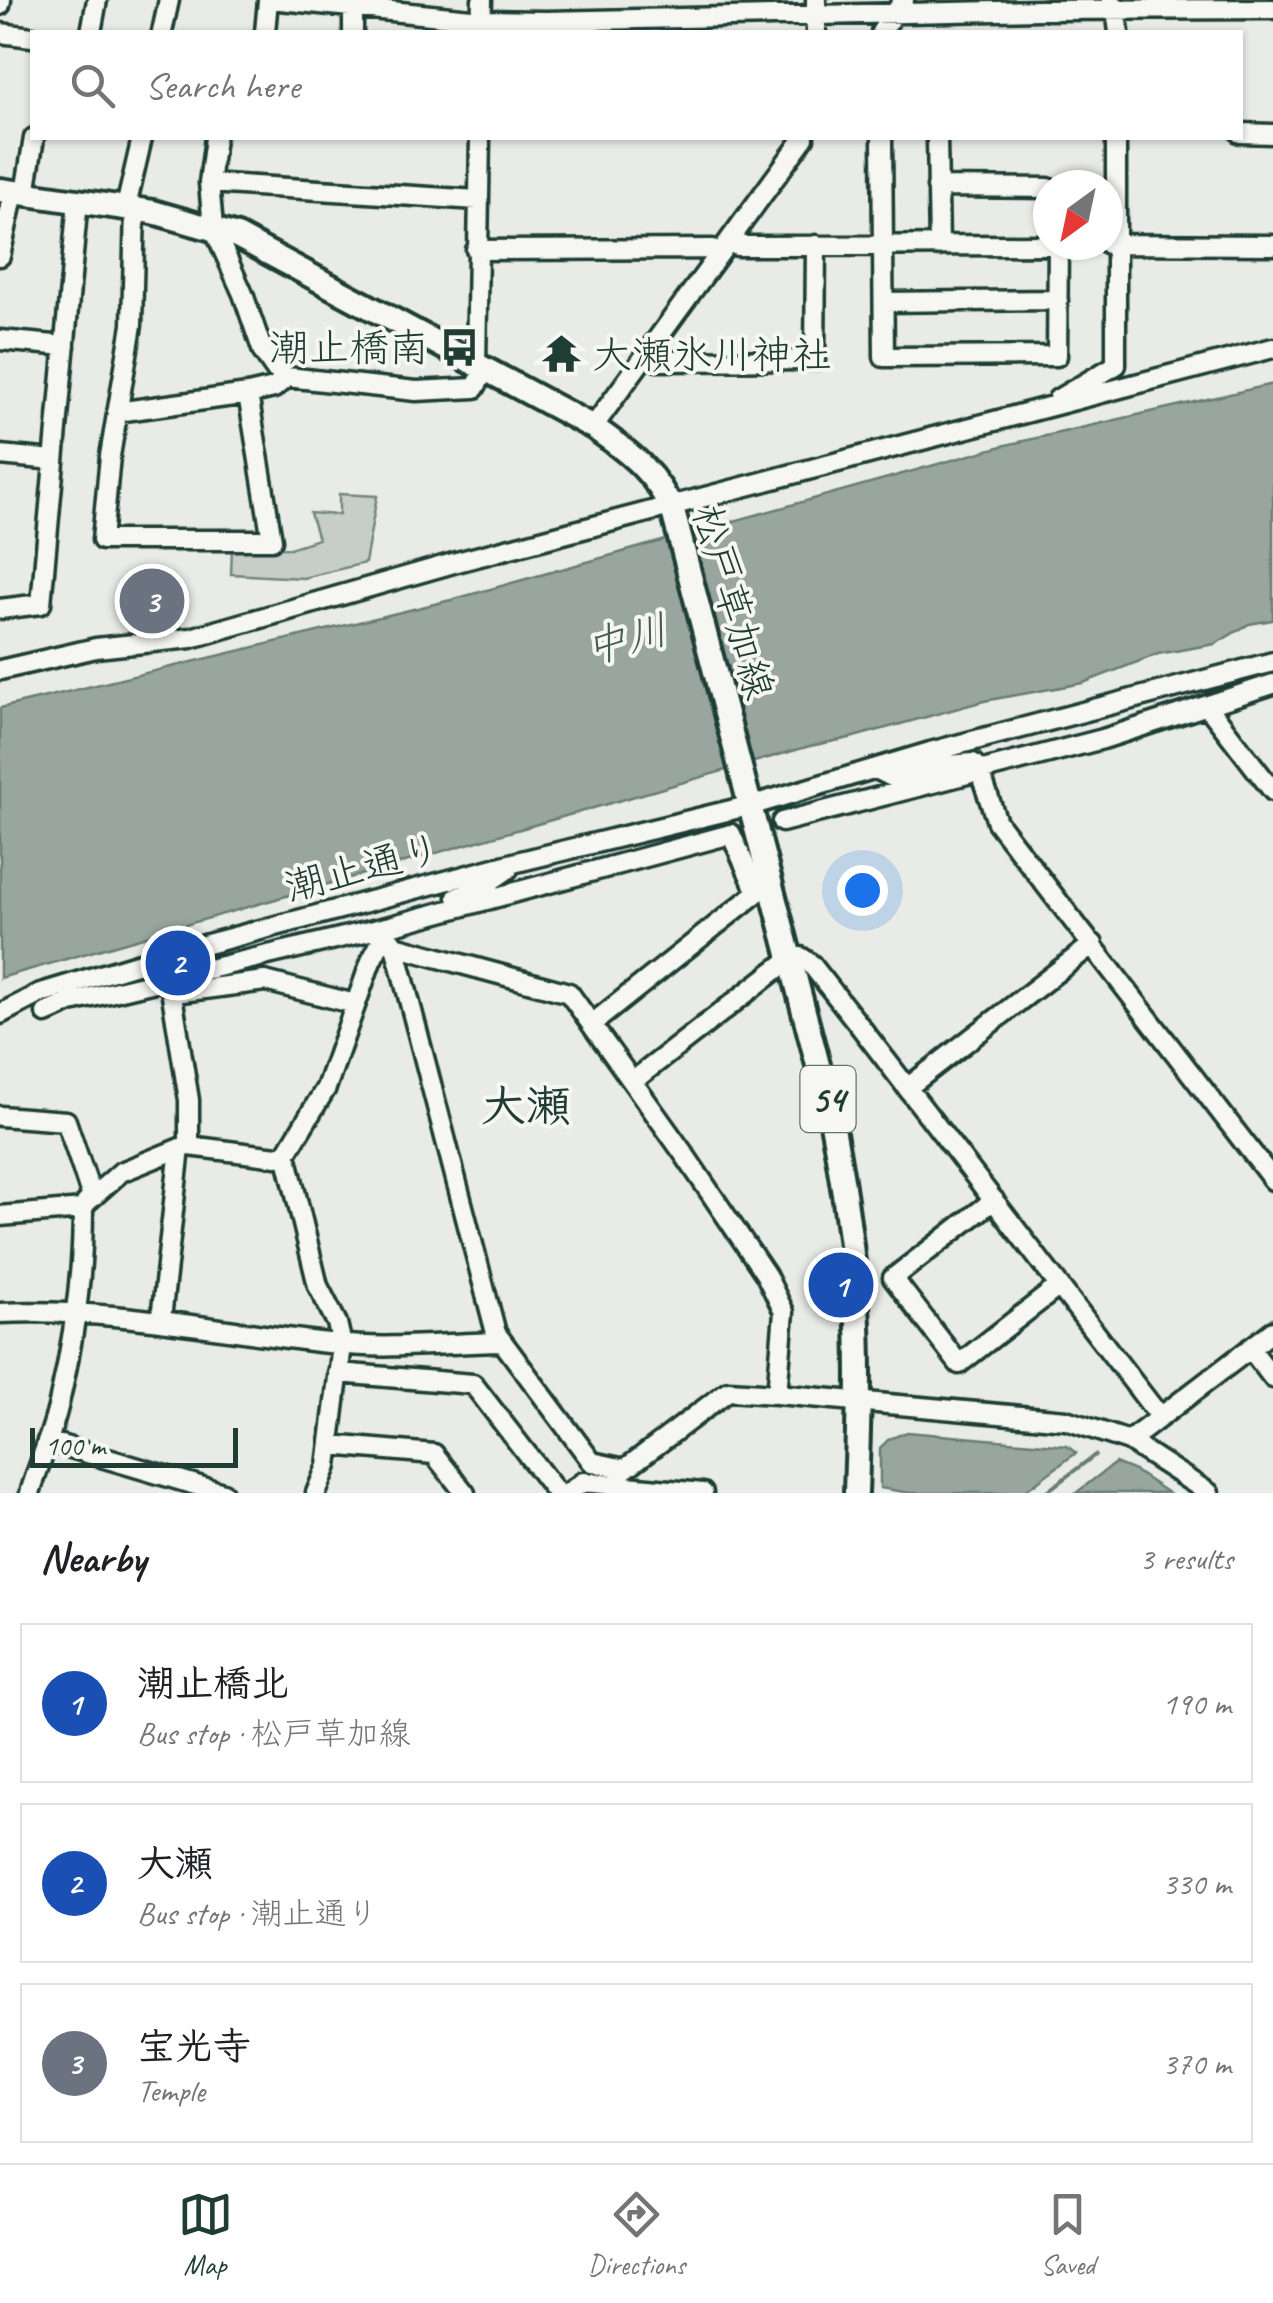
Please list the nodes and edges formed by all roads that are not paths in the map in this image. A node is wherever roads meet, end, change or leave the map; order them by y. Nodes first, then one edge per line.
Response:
1 (98, 0) edge
2 (169, 0) edge
3 (268, 0) edge
4 (280, 0) edge
5 (482, 0) edge
6 (1113, 5) edge
7 (398, 6) edge
8 (354, 7) junction
9 (899, 7) edge
10 (1273, 10) edge
11 (816, 16) edge
12 (481, 26) edge
13 (92, 30) edge
14 (162, 30) edge
15 (265, 30) edge
16 (353, 30) edge
17 (882, 30) edge
18 (1119, 30) edge
19 (0, 33) edge
20 (30, 36) edge
21 (1243, 133) edge
22 (1273, 134) edge
23 (33, 140) edge
24 (142, 140) edge
25 (216, 140) edge
26 (480, 140) edge
27 (803, 140) edge
28 (882, 140) edge
29 (937, 140) edge
30 (1116, 140) edge
31 (1115, 170) edge
32 (209, 184) junction
33 (937, 187) junction
34 (1033, 188) edge
35 (13, 192) edge
36 (78, 200) junction
37 (478, 200) junction
38 (131, 208) junction
39 (213, 227) junction
40 (1123, 244) edge
41 (816, 245) junction
42 (1033, 245) edge
43 (1273, 245) edge
44 (882, 246) junction
45 (938, 246) junction
46 (724, 247) junction
47 (476, 250) junction
48 (0, 256) edge
49 (1058, 260) edge
50 (1113, 260) edge
51 (1058, 300) junction
52 (884, 302) junction
53 (0, 340) edge
54 (65, 346) junction
55 (1273, 348) edge
56 (646, 355) junction
57 (480, 367) junction
58 (288, 377) junction
59 (248, 394) junction
60 (1048, 407) junction
61 (117, 412) junction
62 (593, 428) junction
63 (0, 455) edge
64 (54, 460) junction
65 (672, 510) junction
66 (0, 609) edge
67 (1273, 662) edge
68 (0, 670) edge
69 (1273, 684) edge
70 (1208, 707) junction
71 (876, 768) junction
72 (979, 769) junction
73 (1273, 791) edge
74 (749, 797) junction
75 (782, 822) dead end
76 (521, 861) junction
77 (764, 887) junction
78 (390, 935) junction
79 (1093, 944) junction
80 (791, 958) junction
81 (171, 986) junction
82 (355, 1004) junction
83 (46, 1012) dead end
84 (0, 1014) edge
85 (592, 1024) junction
86 (633, 1081) junction
87 (906, 1088) junction
88 (0, 1116) edge
89 (184, 1147) junction
90 (286, 1154) junction
91 (1273, 1180) edge
92 (994, 1200) junction
93 (87, 1203) junction
94 (0, 1216) edge
95 (1059, 1286) junction
96 (76, 1311) junction
97 (0, 1313) edge
98 (162, 1318) junction
99 (1273, 1331) edge
100 (500, 1342) junction
101 (342, 1344) junction
102 (1250, 1348) junction
103 (338, 1373) junction
104 (1273, 1378) edge
105 (777, 1394) junction
106 (859, 1402) junction
107 (1160, 1417) junction
108 (46, 1441) junction
109 (1129, 1441) junction
110 (330, 1445) junction
111 (30, 1493) edge
112 (223, 1493) edge
113 (317, 1493) edge
114 (465, 1493) edge
115 (557, 1493) edge
116 (568, 1493) edge
117 (703, 1493) edge
118 (852, 1493) edge
119 (1208, 1493) edge

1 - 13 street
2 - 14 street
3 - 15 street
4 - 8 street
5 - 12 street
6 - 9 street
6 - 10 street
6 - 18 street
7 - 8 street
7 - 12 street
8 - 16 street
9 - 11 street
9 - 17 street
11 - 12 street
19 - 20 street
21 - 22 street
23 - 35 street
24 - 38 street
25 - 32 street
26 - 37 street
27 - 46 street
28 - 44 street
29 - 33 street
30 - 31 street
32 - 37 street
32 - 39 street
33 - 34 street
33 - 45 street
35 - 36 main road, 松戸草加線 / 54
35 - 48 street
36 - 38 main road, 松戸草加線 / 54
36 - 54 street
37 - 47 street
38 - 39 main road, 松戸草加線 / 54
38 - 61 street
39 - 57 main road, 松戸草加線 / 54
39 - 58 street
40 - 43 street
41 - 44 street
41 - 46 street
41 - 56 street
42 - 45 street
44 - 45 street
44 - 52 street
46 - 47 street
46 - 56 street
47 - 57 street
49 - 51 street
50 - 60 street
51 - 52 street
51 - 52 street
53 - 54 street
54 - 64 street
55 - 60 street
56 - 62 street
57 - 58 street
57 - 62 main road, 松戸草加線 / 54
58 - 59 street
59 - 61 street
59 - 61 street
60 - 65 street
62 - 65 main road, 松戸草加線 / 54
63 - 64 street
64 - 66 street
65 - 68 street
65 - 74 main road, 松戸草加線 / 54
67 - 71 street, 潮止通り
69 - 70 street
70 - 72 street
70 - 73 street
71 - 72 street
71 - 74 street, 潮止通り
72 - 75 street
72 - 79 street
74 - 76 street, 潮止通り
74 - 77 main road, 松戸草加線 / 54
76 - 78 street
76 - 84 street, 潮止通り
77 - 78 street
77 - 80 main road, 松戸草加線 / 54
77 - 85 street
78 - 81 street
78 - 82 street
78 - 85 street
78 - 100 street
79 - 87 street
79 - 91 street
80 - 86 street
80 - 87 street
80 - 106 main road, 松戸草加線 / 54
81 - 82 street
81 - 83 street
81 - 89 street
82 - 90 street
85 - 86 street
86 - 105 street
87 - 92 street
88 - 93 street
89 - 90 street
89 - 93 street
89 - 98 street
90 - 101 street
92 - 95 street
92 - 95 street
93 - 94 street
93 - 96 street
95 - 107 street
96 - 97 street
96 - 98 street
96 - 108 street
98 - 101 street
99 - 102 street
100 - 101 street
100 - 105 street
101 - 103 street
102 - 104 street
102 - 107 street
103 - 110 street
103 - 115 street
105 - 106 street
106 - 109 street
106 - 118 main road, 松戸草加線 / 54
107 - 109 street
108 - 111 street
108 - 112 street
109 - 119 street
110 - 113 street
110 - 114 street
116 - 117 street

